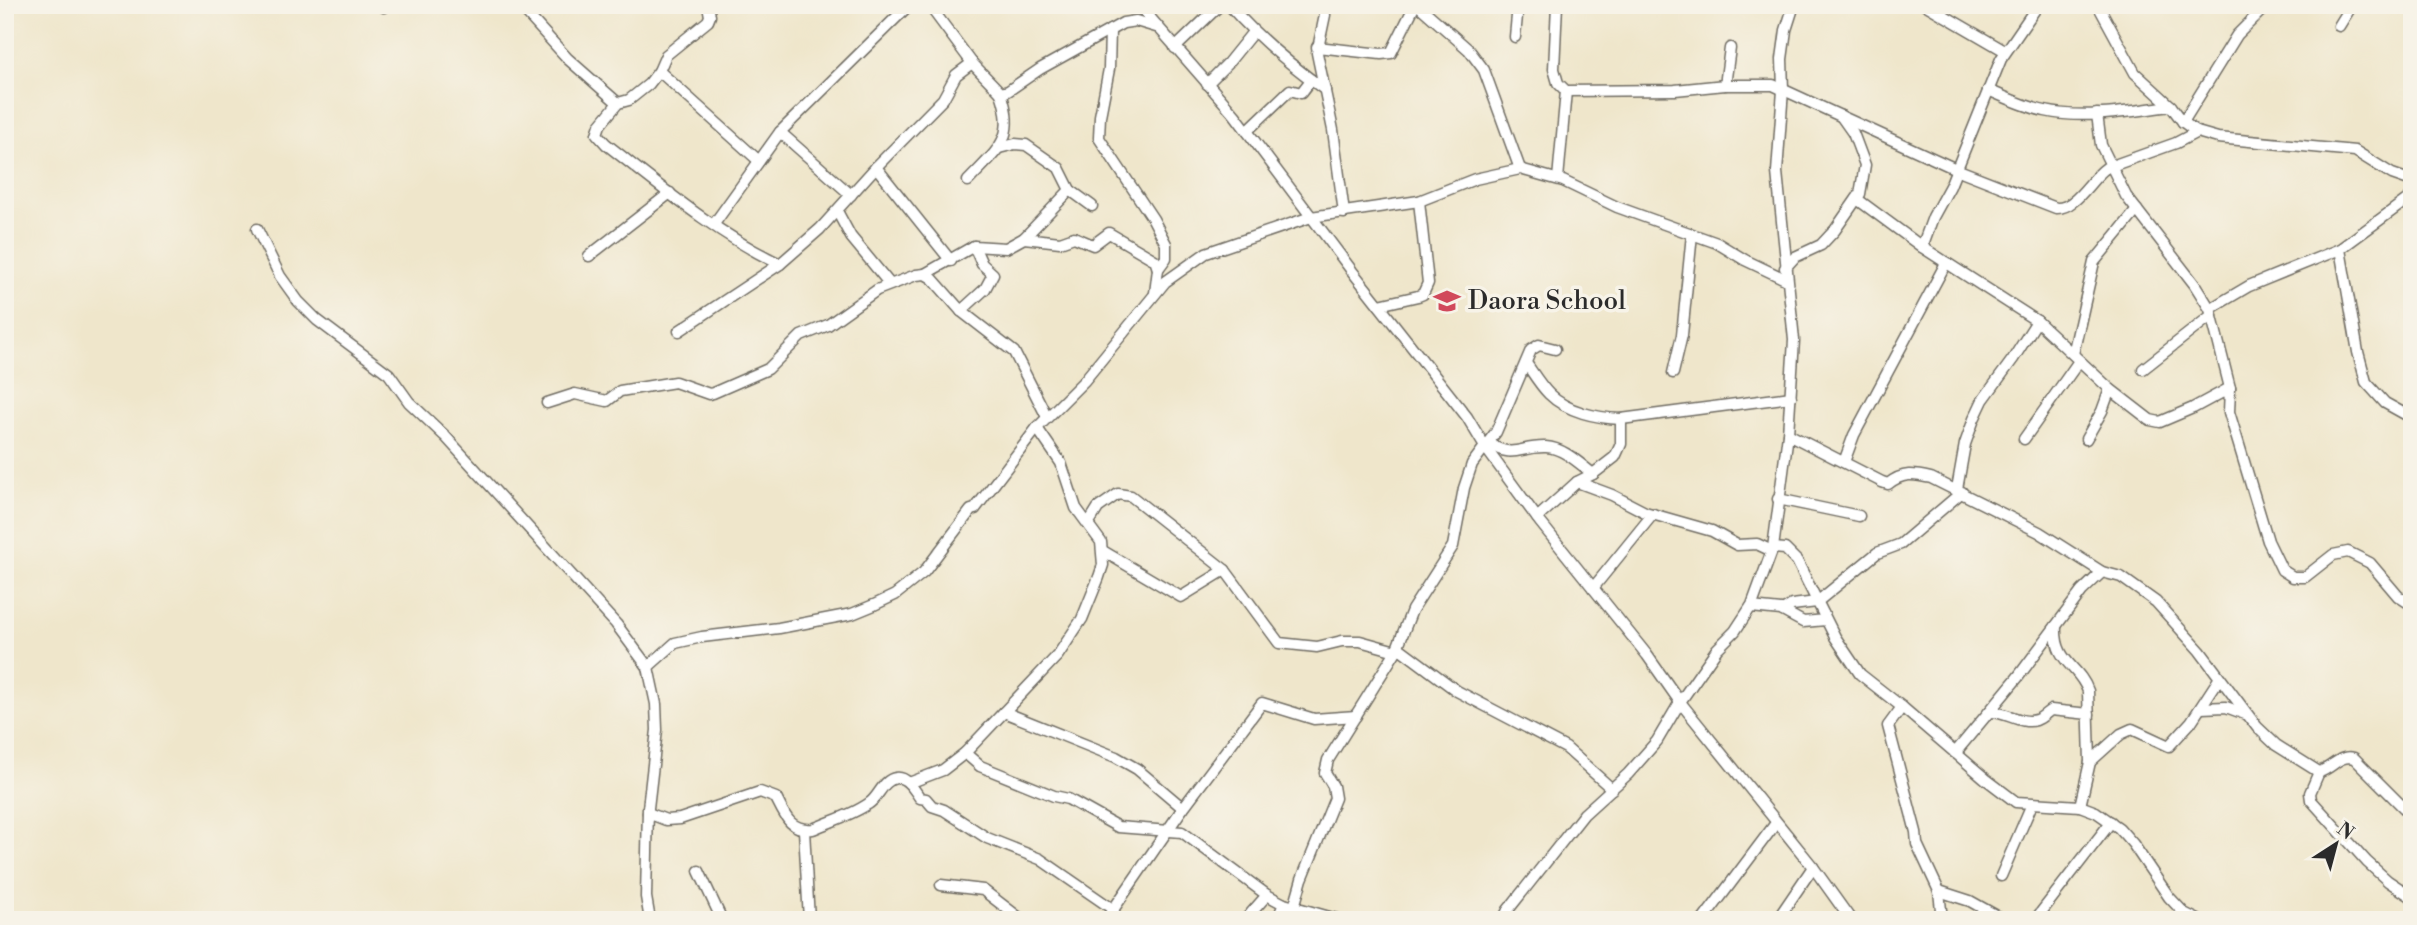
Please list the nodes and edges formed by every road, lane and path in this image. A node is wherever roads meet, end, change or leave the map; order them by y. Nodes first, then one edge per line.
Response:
1 (519, 5) edge
2 (708, 5) edge
3 (909, 5) edge
4 (929, 5) edge
5 (1139, 5) edge
6 (1220, 5) edge
7 (1229, 5) edge
8 (1323, 5) edge
9 (1416, 5) edge
10 (1518, 5) edge
11 (1557, 5) edge
12 (1794, 5) edge
13 (1926, 5) edge
14 (2038, 5) edge
15 (2098, 5) edge
16 (2267, 5) edge
17 (2353, 5) edge
18 (2339, 26) dead end
19 (1156, 27) junction
20 (1110, 30) junction
21 (1252, 32) junction
22 (1515, 37) dead end
23 (1317, 47) junction
24 (1175, 48) junction
25 (1730, 48) dead end
26 (2005, 51) junction
27 (972, 62) junction
28 (659, 71) junction
29 (1311, 80) junction
30 (1208, 84) junction
31 (1725, 85) junction
32 (1325, 90) junction
33 (1783, 90) junction
34 (1988, 90) junction
35 (1566, 91) junction
36 (1001, 93) junction
37 (618, 103) junction
38 (2171, 106) junction
39 (1838, 113) junction
40 (2097, 114) junction
41 (2183, 121) junction
42 (1247, 131) junction
43 (780, 132) junction
44 (2197, 132) junction
45 (999, 148) junction
46 (759, 161) junction
47 (876, 167) junction
48 (2112, 167) junction
49 (1520, 169) junction
50 (1956, 169) junction
51 (1558, 179) junction
52 (968, 181) dead end
53 (2412, 181) edge
54 (1070, 190) junction
55 (670, 193) junction
56 (851, 195) junction
57 (2412, 197) edge
58 (1857, 199) junction
59 (1419, 201) junction
60 (1092, 206) dead end
61 (2137, 210) junction
62 (837, 211) junction
63 (1344, 213) junction
64 (1311, 217) junction
65 (714, 224) junction
66 (257, 229) dead end
67 (1692, 234) junction
68 (1024, 238) junction
69 (974, 246) junction
70 (1922, 247) junction
71 (2340, 249) junction
72 (589, 256) dead end
73 (951, 261) junction
74 (1946, 263) junction
75 (780, 264) junction
76 (1158, 269) junction
77 (925, 274) junction
78 (1786, 274) junction
79 (889, 283) junction
80 (1155, 293) junction
81 (1379, 305) junction
82 (961, 311) junction
83 (2211, 312) junction
84 (2037, 321) junction
85 (679, 331) dead end
86 (1555, 349) dead end
87 (2076, 358) junction
88 (1526, 363) junction
89 (2143, 369) dead end
90 (1673, 373) dead end
91 (2230, 388) junction
92 (2110, 389) junction
93 (1791, 397) junction
94 (547, 403) dead end
95 (1047, 417) junction
96 (2412, 418) edge
97 (1621, 419) junction
98 (1037, 428) junction
99 (1788, 434) junction
100 (2024, 439) dead end
101 (2085, 439) dead end
102 (1487, 445) junction
103 (1844, 462) junction
104 (1593, 474) junction
105 (1577, 482) junction
106 (1959, 491) junction
107 (1778, 499) junction
108 (1653, 514) junction
109 (1859, 516) dead end
110 (1537, 518) junction
111 (1088, 524) junction
112 (1772, 549) junction
113 (1103, 551) junction
114 (1225, 570) junction
115 (2102, 572) junction
116 (1593, 588) junction
117 (1817, 602) junction
118 (2412, 605) edge
119 (1751, 607) junction
120 (1783, 611) junction
121 (1826, 620) junction
122 (2056, 626) junction
123 (1397, 649) junction
124 (648, 667) junction
125 (2219, 679) junction
126 (1681, 702) junction
127 (1902, 707) junction
128 (2201, 708) junction
129 (1004, 712) junction
130 (1989, 712) junction
131 (2089, 714) junction
132 (2248, 715) junction
133 (1356, 716) junction
134 (965, 753) junction
135 (1955, 753) junction
136 (2090, 762) junction
137 (2319, 772) junction
138 (909, 783) junction
139 (1612, 789) junction
140 (2032, 804) junction
141 (2080, 806) junction
142 (1184, 808) junction
143 (648, 813) junction
144 (2412, 816) edge
145 (2111, 822) junction
146 (1776, 823) junction
147 (804, 830) junction
148 (1168, 832) junction
149 (1813, 867) junction
150 (699, 871) dead end
151 (2001, 876) dead end
152 (940, 885) dead end
153 (1939, 891) junction
154 (1267, 895) junction
155 (2412, 897) edge
156 (1289, 906) junction
157 (1114, 910) junction
158 (2182, 917) edge
159 (1506, 919) edge
160 (650, 920) edge
161 (722, 920) edge
162 (809, 920) edge
163 (1022, 920) edge
164 (1106, 920) edge
165 (1245, 920) edge
166 (1277, 920) edge
167 (1340, 920) edge
168 (1703, 920) edge
169 (1777, 920) edge
170 (1851, 920) edge
171 (1942, 920) edge
172 (2004, 920) edge
173 (2035, 920) edge
174 (2198, 920) edge

1 - 37 street
2 - 28 street
3 - 43 street
4 - 27 street
5 - 19 street
6 - 24 street
7 - 21 street
8 - 23 street
9 - 23 street
9 - 49 street
10 - 22 street
11 - 35 street
12 - 33 street
13 - 26 street
14 - 26 street
15 - 38 street
16 - 41 street
17 - 18 street
19 - 20 street
19 - 24 street
20 - 36 street
20 - 76 street
21 - 29 street
21 - 30 street
23 - 32 street
24 - 30 street
25 - 31 street
26 - 34 street
27 - 36 street
27 - 47 street
28 - 37 street
28 - 46 street
29 - 32 street
29 - 42 street
30 - 42 street
31 - 33 street
31 - 35 street
32 - 63 street
33 - 39 street
33 - 78 street
34 - 40 street
34 - 50 street
35 - 51 street
36 - 45 street
37 - 55 street
38 - 40 street
38 - 41 street
39 - 50 street
39 - 58 street
40 - 48 street
41 - 44 street
42 - 64 street
43 - 46 street
43 - 56 street
44 - 48 street
44 - 53 street
45 - 52 street
45 - 54 street
46 - 65 street
47 - 56 street
47 - 73 street
48 - 50 street
48 - 61 street
49 - 51 street
49 - 59 street
50 - 70 street
51 - 67 street
54 - 60 street
54 - 68 street
55 - 65 street
55 - 72 street
56 - 62 street
57 - 71 street
58 - 70 street
58 - 78 street
59 - 63 street
59 - 81 street
61 - 83 street
61 - 87 street
62 - 75 street
62 - 79 street
63 - 64 street
64 - 80 street
64 - 81 street
65 - 75 street
66 - 124 street
67 - 78 street
67 - 90 street
68 - 69 street
68 - 76 street
69 - 73 street
69 - 82 street
70 - 74 street
71 - 83 street
71 - 96 street
73 - 77 street
74 - 84 street
74 - 103 street
75 - 85 street
76 - 80 street
77 - 79 street
77 - 82 street
78 - 93 street
79 - 94 street
80 - 95 street
81 - 102 street
82 - 95 street
83 - 89 street
83 - 91 street
84 - 87 street
84 - 106 street
86 - 88 street
87 - 92 street
87 - 100 street
88 - 97 street
88 - 102 street
91 - 92 street
91 - 118 street
92 - 101 street
93 - 97 street
93 - 99 street
95 - 98 street
97 - 104 street
98 - 111 street
98 - 124 street
99 - 103 street
99 - 107 street
102 - 104 street
102 - 110 street
102 - 123 street
103 - 106 street
104 - 105 street
105 - 108 street
105 - 110 street
106 - 115 street
106 - 117 street
107 - 109 street
107 - 112 street
108 - 112 street
108 - 116 street
110 - 116 street
111 - 113 street
111 - 114 street
112 - 117 street
112 - 119 street
113 - 114 street
113 - 129 street
114 - 123 street
115 - 122 street
115 - 125 street
116 - 126 street
117 - 120 street
117 - 121 street
119 - 120 street
119 - 126 street
120 - 121 street
121 - 127 street
122 - 130 street
122 - 131 street
123 - 133 street
123 - 139 street
124 - 143 street
125 - 128 street
125 - 132 street
126 - 139 street
126 - 146 street
127 - 135 street
127 - 153 street
128 - 132 street
128 - 136 street
129 - 134 street
129 - 142 street
130 - 131 street
130 - 135 street
131 - 136 street
132 - 137 street
133 - 142 street
133 - 156 street
134 - 138 street
134 - 148 street
135 - 140 street
136 - 141 street
137 - 144 street
137 - 155 street
138 - 147 street
138 - 157 street
139 - 159 street
140 - 141 street
140 - 151 street
141 - 145 street
142 - 148 street
143 - 147 street
143 - 160 street
145 - 158 street
145 - 173 street
146 - 149 street
146 - 168 street
147 - 162 street
148 - 154 street
148 - 157 street
149 - 169 street
149 - 170 street
150 - 161 street
152 - 163 street
153 - 171 street
153 - 172 street
154 - 156 street
154 - 165 street
156 - 166 street
156 - 167 street
157 - 164 street
158 - 174 street

